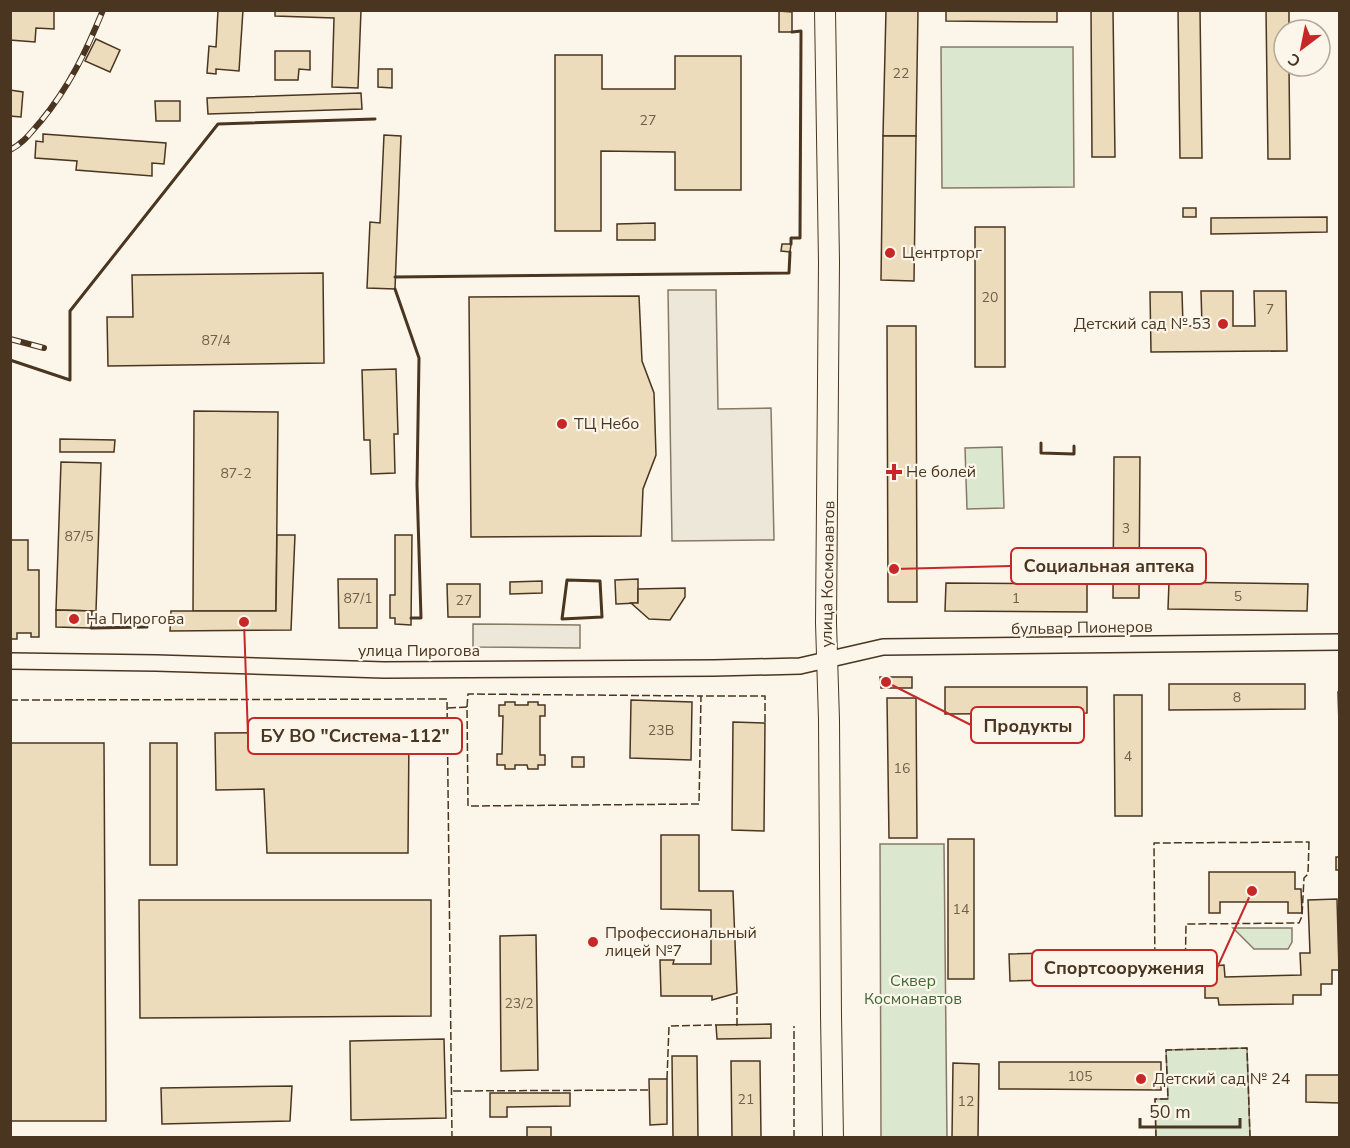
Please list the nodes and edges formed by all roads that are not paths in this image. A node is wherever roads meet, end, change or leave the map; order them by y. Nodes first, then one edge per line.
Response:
1 (825, 10) edge
2 (1340, 642) edge
3 (827, 660) junction
4 (10, 662) edge
5 (833, 1137) edge

1 - 3 main road, улица Космонавтов
2 - 3 street, бульвар Пионеров
3 - 4 street, улица Пирогова
3 - 5 main road, улица Космонавтов

